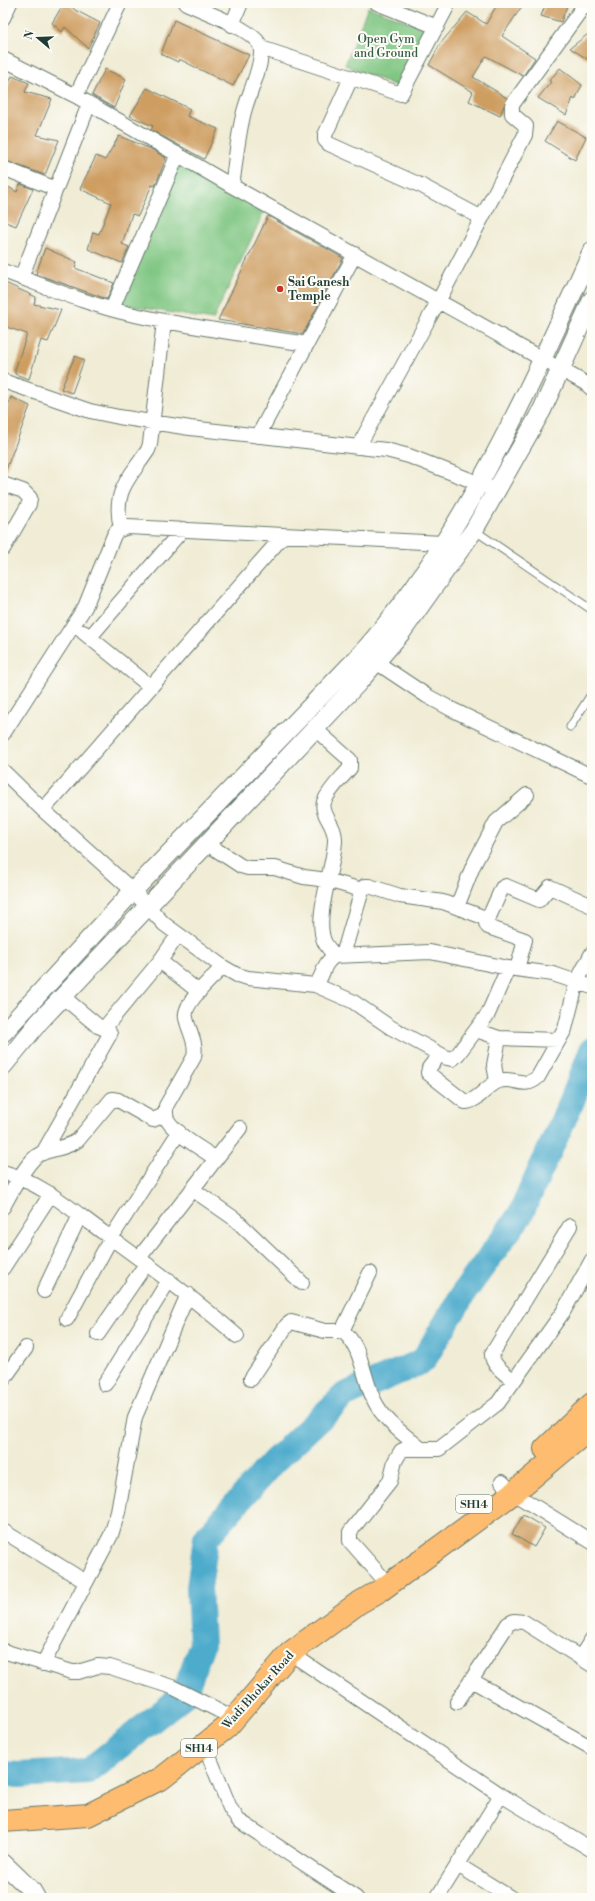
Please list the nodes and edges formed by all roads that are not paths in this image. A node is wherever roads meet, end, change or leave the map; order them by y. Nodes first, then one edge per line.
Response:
1 (10, 3) edge
2 (120, 3) edge
3 (186, 3) edge
4 (241, 3) edge
5 (377, 3) edge
6 (449, 3) edge
7 (586, 3) edge
8 (3, 18) edge
9 (232, 24) junction
10 (437, 27) junction
11 (261, 48) junction
12 (3, 59) edge
13 (351, 78) junction
14 (76, 96) junction
15 (89, 104) junction
16 (178, 154) junction
17 (3, 168) edge
18 (232, 186) junction
19 (56, 189) junction
20 (482, 218) junction
21 (592, 251) edge
22 (355, 254) junction
23 (3, 271) edge
24 (21, 278) junction
25 (439, 300) junction
26 (592, 300) edge
27 (112, 309) junction
28 (164, 321) junction
29 (307, 344) junction
30 (542, 360) junction
31 (561, 371) junction
32 (3, 381) edge
33 (592, 386) edge
34 (152, 422) junction
35 (258, 436) junction
36 (358, 447) junction
37 (479, 483) junction
38 (3, 484) edge
39 (496, 491) junction
40 (121, 528) junction
41 (183, 529) junction
42 (474, 530) junction
43 (284, 535) junction
44 (443, 543) junction
45 (461, 548) junction
46 (3, 549) edge
47 (592, 610) edge
48 (75, 625) junction
49 (90, 637) junction
50 (376, 662) junction
51 (151, 687) junction
52 (592, 693) edge
53 (570, 727) dead end
54 (314, 728) junction
55 (3, 734) edge
56 (3, 771) edge
57 (588, 775) dead end
58 (527, 795) dead end
59 (43, 810) junction
60 (206, 843) junction
61 (327, 880) junction
62 (362, 890) junction
63 (133, 891) junction
64 (147, 906) junction
65 (592, 906) edge
66 (457, 907) junction
67 (487, 918) junction
68 (178, 935) junction
69 (592, 953) edge
70 (339, 955) junction
71 (160, 961) junction
72 (223, 967) junction
73 (512, 968) junction
74 (583, 983) edge
75 (315, 985) junction
76 (199, 992) junction
77 (63, 997) junction
78 (106, 1026) junction
79 (476, 1030) junction
80 (4, 1032) edge
81 (499, 1038) junction
82 (559, 1040) junction
83 (21, 1044) junction
84 (440, 1054) junction
85 (3, 1066) edge
86 (497, 1081) junction
87 (166, 1114) junction
88 (240, 1128) dead end
89 (179, 1132) junction
90 (43, 1153) junction
91 (216, 1159) junction
92 (3, 1172) edge
93 (21, 1177) junction
94 (192, 1189) junction
95 (51, 1194) junction
96 (3, 1207) edge
97 (80, 1215) junction
98 (570, 1226) dead end
99 (111, 1238) junction
100 (592, 1260) edge
101 (142, 1261) junction
102 (3, 1268) edge
103 (370, 1273) dead end
104 (169, 1280) junction
105 (302, 1283) dead end
106 (44, 1291) dead end
107 (188, 1294) junction
108 (67, 1319) dead end
109 (342, 1330) junction
110 (98, 1334) dead end
111 (237, 1336) dead end
112 (26, 1348) dead end
113 (251, 1379) dead end
114 (3, 1380) edge
115 (514, 1381) junction
116 (105, 1384) dead end
117 (592, 1404) edge
118 (592, 1427) edge
119 (421, 1449) junction
120 (508, 1488) junction
121 (3, 1531) edge
122 (592, 1542) edge
123 (380, 1575) junction
124 (86, 1582) junction
125 (357, 1604) junction
126 (592, 1639) edge
127 (3, 1651) edge
128 (290, 1653) junction
129 (586, 1661) edge
130 (43, 1664) junction
131 (471, 1680) junction
132 (457, 1702) dead end
133 (234, 1718) junction
134 (204, 1744) junction
135 (592, 1748) edge
136 (502, 1795) junction
137 (3, 1821) edge
138 (592, 1850) edge
139 (3, 1863) edge
140 (458, 1865) junction
141 (36, 1898) edge
142 (356, 1898) edge
143 (437, 1898) edge
144 (511, 1898) edge

1 - 8 street
2 - 14 street
3 - 9 street
4 - 9 street
5 - 10 street
6 - 10 street
7 - 20 street
9 - 11 street
10 - 13 street
11 - 13 street
11 - 18 street
12 - 14 street
13 - 20 street
14 - 15 street
15 - 16 street
15 - 19 street
16 - 18 street
16 - 27 street
17 - 19 street
18 - 22 street
19 - 24 street
20 - 25 street
21 - 30 street
22 - 25 street
22 - 29 street
23 - 24 street
24 - 27 street
25 - 30 street
25 - 36 street
26 - 31 street
27 - 28 street
28 - 29 street
28 - 34 street
29 - 35 street
30 - 31 street
30 - 37 street
31 - 33 street
31 - 39 street
32 - 34 street
34 - 35 street
34 - 40 street
35 - 36 street
36 - 37 street
37 - 39 street
37 - 44 street
38 - 46 street
39 - 42 street
40 - 41 street
40 - 48 street
41 - 43 street
41 - 49 street
42 - 45 street
42 - 47 lane
43 - 44 street
43 - 51 street
44 - 45 street
44 - 63 street
45 - 50 street
48 - 49 street
48 - 55 street
49 - 51 street
50 - 54 street
50 - 57 street
51 - 59 street
52 - 53 lane
54 - 60 street
54 - 61 street
56 - 59 street
58 - 66 street
59 - 63 street
60 - 61 street
60 - 64 street
61 - 62 street
61 - 70 street
62 - 66 street
62 - 70 street
63 - 64 street
63 - 80 street
64 - 68 street
64 - 77 street
65 - 67 street
66 - 67 street
67 - 73 street
68 - 71 street
68 - 72 street
69 - 74 street
70 - 73 street
70 - 75 street
71 - 76 street
71 - 78 street
72 - 75 street
72 - 76 street
73 - 74 street
73 - 79 street
74 - 82 street
75 - 84 street
76 - 87 street
77 - 78 street
77 - 83 street
78 - 90 street
79 - 81 street
79 - 84 street
80 - 83 street
81 - 82 street
81 - 86 street
82 - 86 street
83 - 85 street
84 - 86 street
87 - 89 street
87 - 90 street
88 - 91 street
89 - 91 street
89 - 99 street
90 - 93 street
91 - 94 street
92 - 93 street
93 - 95 street
93 - 96 street
94 - 101 street
94 - 105 street
95 - 97 street
95 - 102 street
97 - 99 street
97 - 106 street
98 - 115 street
99 - 101 street
99 - 108 street
100 - 115 street
101 - 104 street
101 - 110 street
103 - 109 street
104 - 107 street
104 - 116 street
107 - 111 street
107 - 124 street
109 - 113 street
109 - 119 street
112 - 114 street
115 - 119 street
117 - 120 main road, Wadi Bhokar Road / SH14
118 - 120 main road, Wadi Bhokar Road / SH14
119 - 123 street
120 - 122 street
120 - 123 main road, Wadi Bhokar Road / SH14
120 - 125 main road, Wadi Bhokar Road / SH14
121 - 124 street
123 - 125 main road, Wadi Bhokar Road / SH14
124 - 130 street
125 - 128 main road, Wadi Bhokar Road / SH14
126 - 129 street
127 - 130 street
128 - 133 main road, Wadi Bhokar Road / SH14
128 - 136 street
129 - 131 street
130 - 133 street
131 - 132 street
131 - 135 street
133 - 134 main road, Wadi Bhokar Road / SH14
134 - 137 main road, Wadi Bhokar Road / SH14
134 - 142 street
136 - 138 street
136 - 140 street
139 - 141 street
140 - 143 street
140 - 144 street

